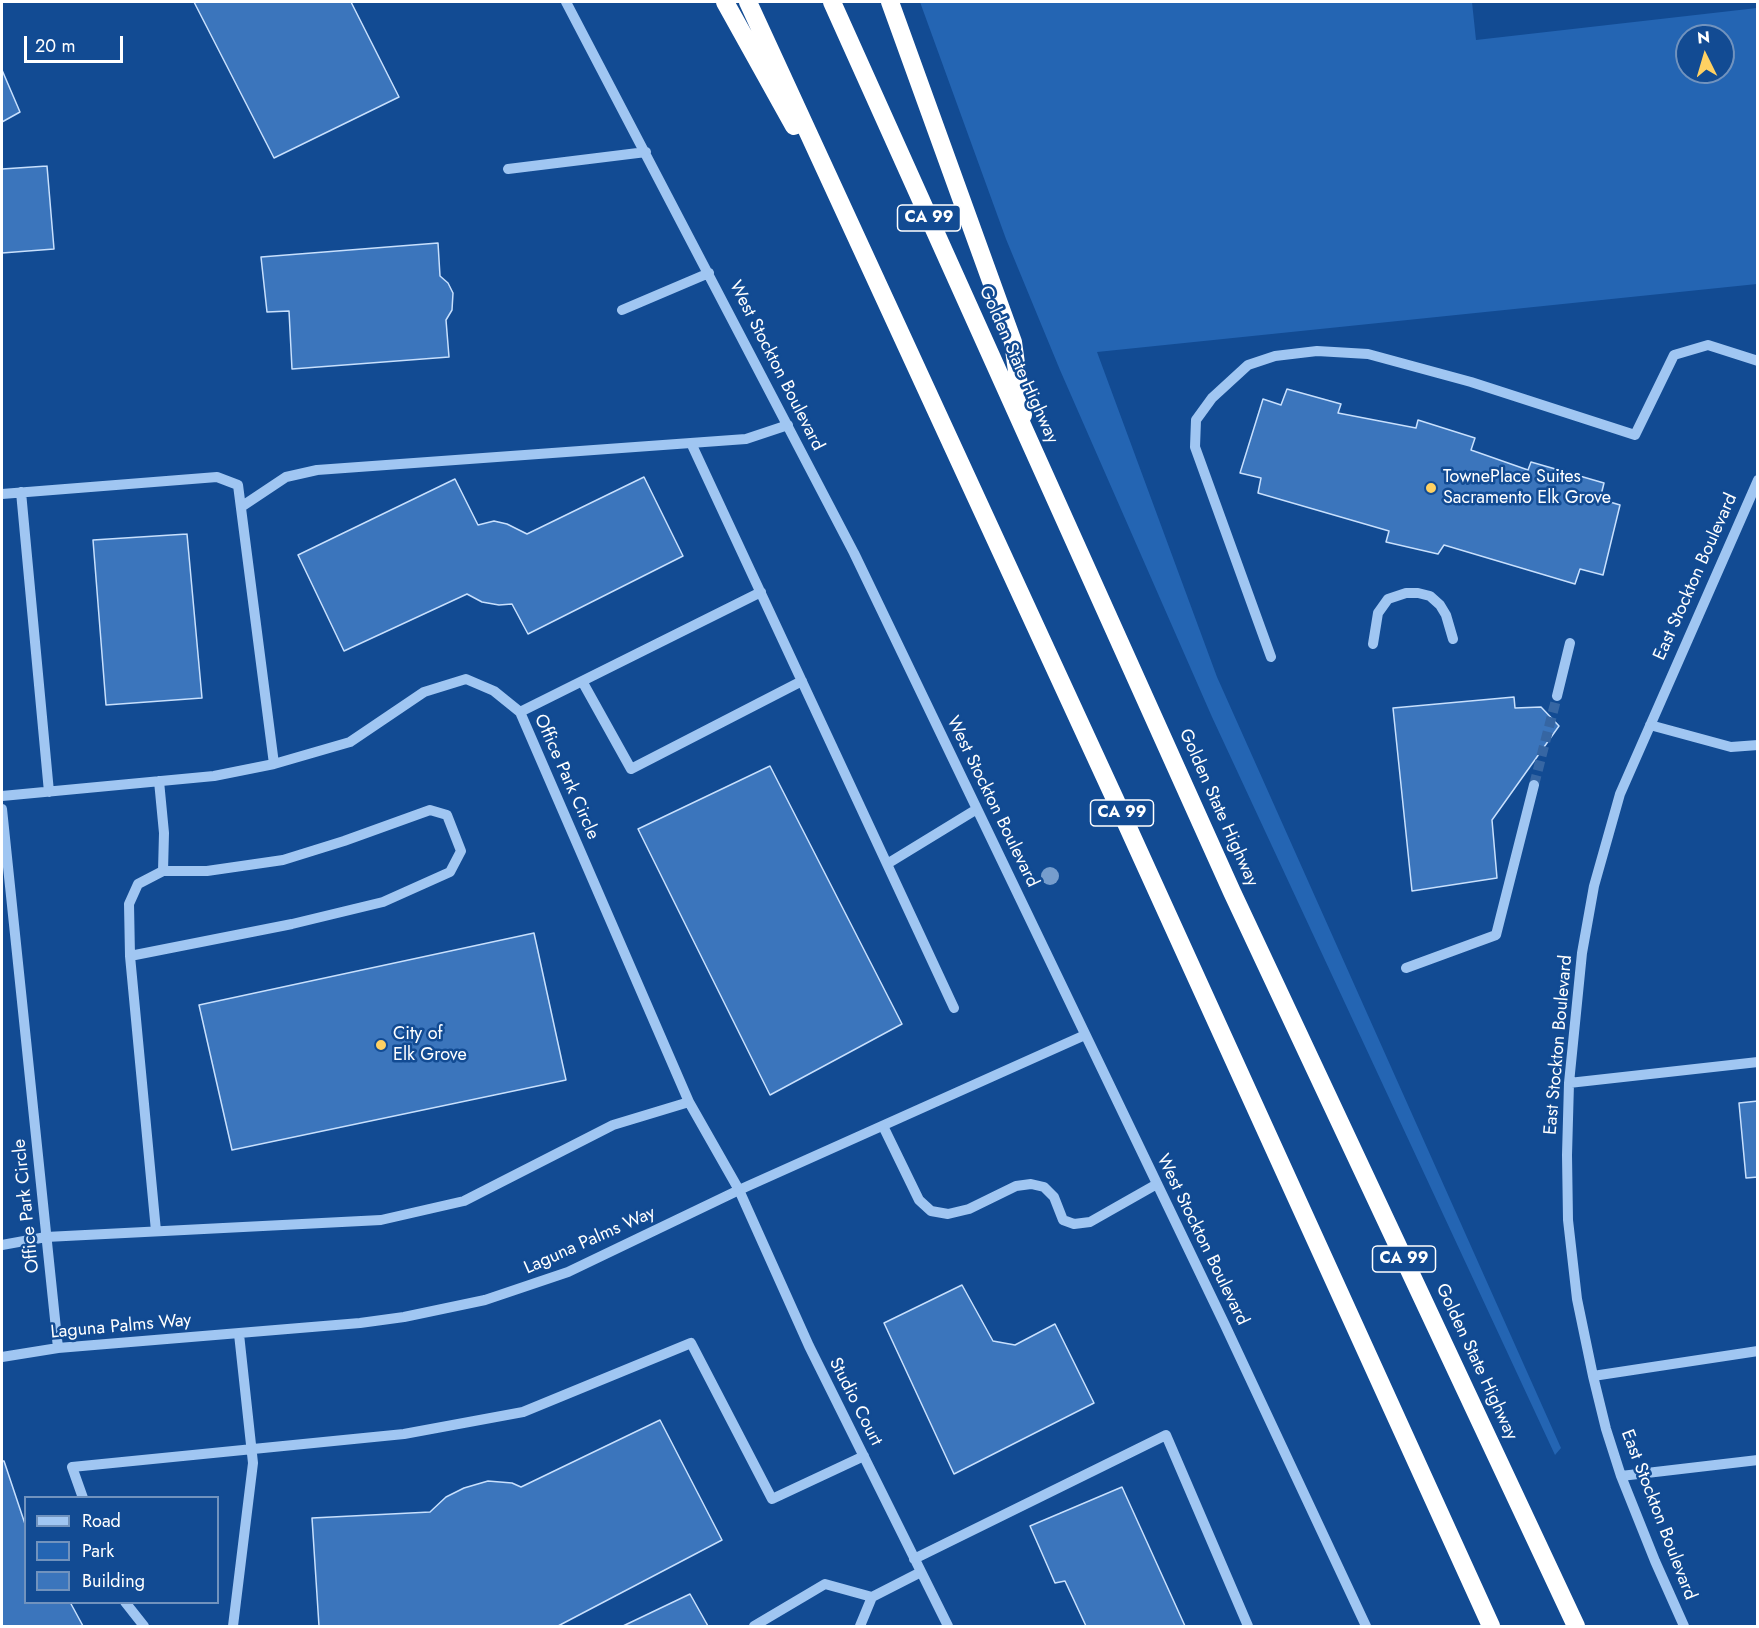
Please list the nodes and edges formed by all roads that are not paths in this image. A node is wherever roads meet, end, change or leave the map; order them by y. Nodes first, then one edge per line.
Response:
1 (566, 2) edge
2 (725, 2) edge
3 (748, 2) edge
4 (832, 2) edge
5 (890, 2) edge
6 (646, 152) junction
7 (508, 169) dead end
8 (870, 267) junction
9 (709, 273) junction
10 (622, 310) dead end
11 (1758, 361) edge
12 (788, 425) junction
13 (1026, 434) junction
14 (691, 443) junction
15 (1758, 480) edge
16 (21, 492) junction
17 (2, 494) edge
18 (241, 507) junction
19 (1746, 507) junction
20 (1758, 511) edge
21 (761, 592) junction
22 (1453, 639) dead end
23 (1570, 643) dead end
24 (1373, 644) dead end
25 (1271, 657) dead end
26 (582, 681) junction
27 (802, 681) junction
28 (1557, 696) tunnel mouth
29 (520, 712) junction
30 (1650, 725) junction
31 (1758, 745) edge
32 (274, 764) junction
33 (159, 781) junction
34 (1534, 785) tunnel mouth
35 (49, 792) junction
36 (2, 796) edge
37 (2, 809) edge
38 (977, 809) junction
39 (887, 864) junction
40 (163, 872) junction
41 (130, 956) junction
42 (1406, 968) dead end
43 (954, 1008) dead end
44 (1085, 1035) junction
45 (1758, 1062) edge
46 (1569, 1083) junction
47 (689, 1102) junction
48 (882, 1126) junction
49 (1157, 1184) junction
50 (739, 1190) junction
51 (156, 1231) junction
52 (46, 1237) junction
53 (2, 1245) edge
54 (239, 1334) junction
55 (58, 1348) junction
56 (1758, 1351) edge
57 (2, 1357) edge
58 (1593, 1377) junction
59 (252, 1450) junction
60 (864, 1456) junction
61 (1758, 1460) edge
62 (1621, 1476) junction
63 (83, 1496) edge
64 (914, 1559) junction
65 (921, 1572) junction
66 (872, 1597) junction
67 (127, 1604) edge
68 (144, 1626) edge
69 (232, 1626) edge
70 (754, 1626) edge
71 (860, 1626) edge
72 (948, 1626) edge
73 (1248, 1626) edge
74 (1366, 1626) edge
75 (1491, 1626) edge
76 (1576, 1626) edge
77 (1684, 1626) edge

1 - 6 street, West Stockton Boulevard
2 - 8 highway
3 - 8 highway, CA 99
4 - 13 highway, Golden State Highway / CA 99
5 - 13 highway
6 - 7 street
6 - 9 street, West Stockton Boulevard
8 - 75 highway, CA 99
9 - 10 street
9 - 12 street, West Stockton Boulevard
11 - 25 street
12 - 14 street
12 - 38 street, West Stockton Boulevard
13 - 76 highway, Golden State Highway / CA 99
14 - 18 street
14 - 21 street
15 - 19 street, East Stockton Boulevard
16 - 17 street
16 - 18 street
16 - 35 street
18 - 32 street
19 - 20 street
19 - 30 street, East Stockton Boulevard
21 - 26 street
21 - 27 street
22 - 24 street
23 - 28 street
26 - 27 street
26 - 29 street
27 - 39 street
29 - 32 street, Office Park Circle
29 - 47 street, Office Park Circle
30 - 31 street
30 - 46 street, East Stockton Boulevard
32 - 33 street, Office Park Circle
33 - 35 street, Office Park Circle
33 - 40 street
34 - 42 street
35 - 36 street, Office Park Circle
37 - 52 street, Office Park Circle
38 - 39 street
38 - 44 street, West Stockton Boulevard
39 - 43 street
40 - 41 street
40 - 41 street
41 - 51 street
44 - 48 street, Laguna Palms Way
44 - 49 street, West Stockton Boulevard
45 - 46 street
46 - 58 street, East Stockton Boulevard
47 - 50 street, Office Park Circle
47 - 51 street
48 - 49 street
48 - 50 street, Laguna Palms Way
49 - 74 street, West Stockton Boulevard
50 - 54 street, Laguna Palms Way
50 - 60 street, Studio Court
51 - 52 street
52 - 53 street
52 - 55 street, Office Park Circle
54 - 55 street, Laguna Palms Way
54 - 59 street
55 - 57 street, Laguna Palms Way
56 - 58 street
58 - 62 street, East Stockton Boulevard
59 - 60 street
59 - 63 street
59 - 69 street
60 - 64 street, Studio Court
61 - 62 street
62 - 77 street, East Stockton Boulevard
64 - 65 street, Studio Court
64 - 73 street
65 - 66 street
65 - 72 street, Studio Court
66 - 70 street
66 - 71 street
67 - 68 street

